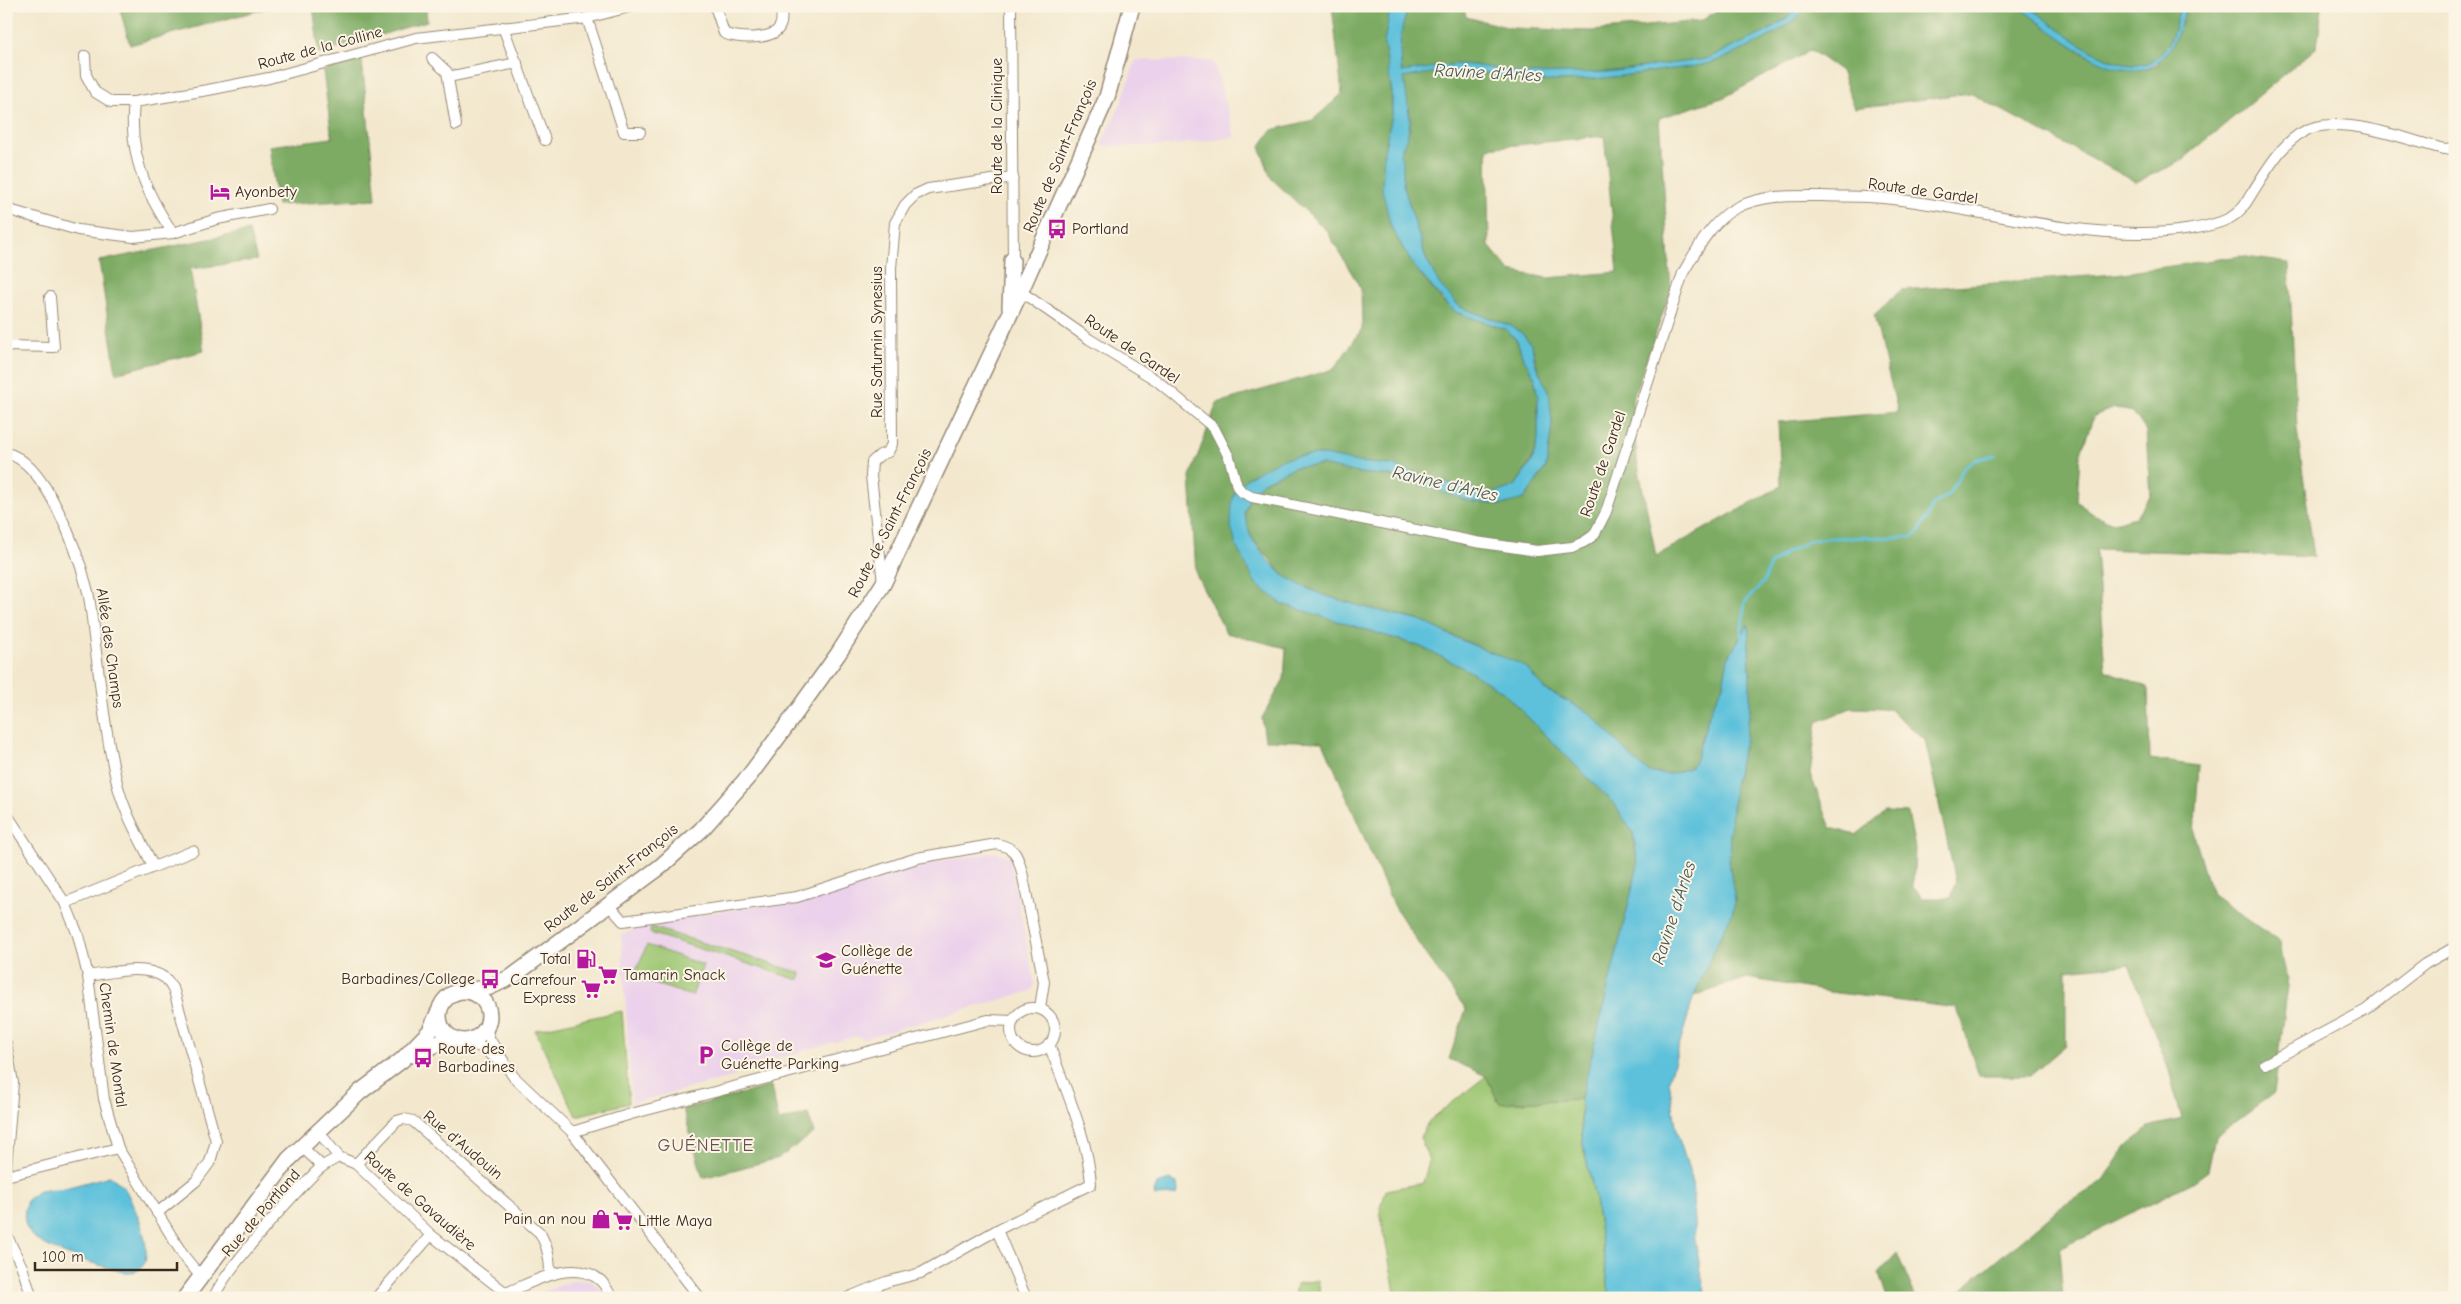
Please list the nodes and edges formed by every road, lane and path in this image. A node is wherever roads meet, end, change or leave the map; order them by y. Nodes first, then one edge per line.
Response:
1 (632, 6) edge
2 (715, 6) edge
3 (781, 6) edge
4 (1011, 6) edge
5 (1132, 6) edge
6 (587, 18) junction
7 (503, 27) junction
8 (85, 56) dead end
9 (432, 58) dead end
10 (517, 63) junction
11 (448, 77) junction
12 (134, 102) junction
13 (456, 125) dead end
14 (640, 132) dead end
15 (545, 140) dead end
16 (2455, 148) edge
17 (1012, 177) junction
18 (6, 209) edge
19 (269, 209) dead end
20 (173, 233) junction
21 (1039, 249) junction
22 (1013, 253) junction
23 (1024, 283) junction
24 (50, 297) dead end
25 (1009, 314) junction
26 (6, 346) edge
27 (6, 453) edge
28 (883, 584) junction
29 (6, 813) edge
30 (193, 851) dead end
31 (153, 866) junction
32 (65, 903) junction
33 (609, 905) junction
34 (2455, 947) edge
35 (88, 976) junction
36 (514, 976) junction
37 (468, 991) junction
38 (1040, 1008) junction
39 (489, 1012) junction
40 (438, 1013) junction
41 (1012, 1021) junction
42 (486, 1028) junction
43 (450, 1038) junction
44 (467, 1042) junction
45 (6, 1043) edge
46 (1049, 1044) junction
47 (402, 1060) junction
48 (2265, 1064) dead end
49 (504, 1065) junction
50 (317, 1130) junction
51 (572, 1132) junction
52 (301, 1146) junction
53 (118, 1148) junction
54 (339, 1157) junction
55 (356, 1164) junction
56 (322, 1166) junction
57 (6, 1168) edge
58 (6, 1176) edge
59 (157, 1213) junction
60 (997, 1230) junction
61 (6, 1234) edge
62 (431, 1234) junction
63 (201, 1276) junction
64 (550, 1276) junction
65 (505, 1295) edge
66 (32, 1298) edge
67 (185, 1298) edge
68 (214, 1298) edge
69 (376, 1298) edge
70 (612, 1298) edge
71 (700, 1298) edge
72 (847, 1298) edge
73 (1026, 1298) edge

1 - 6 street, Route de la Colline
2 - 3 street
4 - 17 street, Route de la Clinique
5 - 21 main road, Route de Saint-François
6 - 7 street, Route de la Colline
6 - 14 street
7 - 10 street
7 - 12 street, Route de la Colline
8 - 12 street, Route de la Colline
9 - 11 street
10 - 11 street
10 - 15 street
11 - 13 street
12 - 20 street
16 - 23 street, Route de Gardel
17 - 22 street, Route de la Clinique
17 - 28 street, Rue Saturnin Synesius
18 - 20 street
19 - 20 street
21 - 22 main road
21 - 23 main road, Route de Saint-François
22 - 23 street, Route de la Clinique
22 - 25 main road
23 - 25 main road, Route de Saint-François
24 - 26 street
25 - 28 main road, Route de Saint-François
27 - 31 street, Allée des Champs
28 - 33 main road, Route de Saint-François
29 - 32 street, Chemin de Montal
30 - 31 street
31 - 32 street
32 - 35 street, Chemin de Montal
33 - 36 main road, Route de Saint-François
33 - 38 street
34 - 48 street
35 - 53 street, Chemin de Montal
35 - 59 street
36 - 37 main road, Route de Saint-François
36 - 39 main road, Route de Saint-François
37 - 39 main road
37 - 40 main road
38 - 41 street
38 - 46 street
39 - 42 main road
40 - 43 main road
40 - 47 main road
41 - 46 street
41 - 51 street
42 - 44 main road
42 - 49 street
43 - 44 main road
43 - 47 main road
44 - 49 street
45 - 57 street
46 - 60 street
47 - 50 main road
49 - 51 street
50 - 52 main road
50 - 54 street, Route de Gavaudière
51 - 71 street
52 - 56 street
52 - 63 main road
53 - 58 street
53 - 59 street, Chemin de Montal
54 - 55 street, Route de Gavaudière
54 - 56 street, Rue de Portland
55 - 62 street, Route de Gavaudière
55 - 64 street, Rue d'Audouin
56 - 68 street, Rue de Portland
59 - 63 street, Chemin de Montal
60 - 72 street
60 - 73 street
61 - 66 street
62 - 65 street, Route de Gavaudière
62 - 69 street
63 - 67 main road
64 - 65 street, Route de Gavaudière
64 - 70 street, Route de Gavaudière

